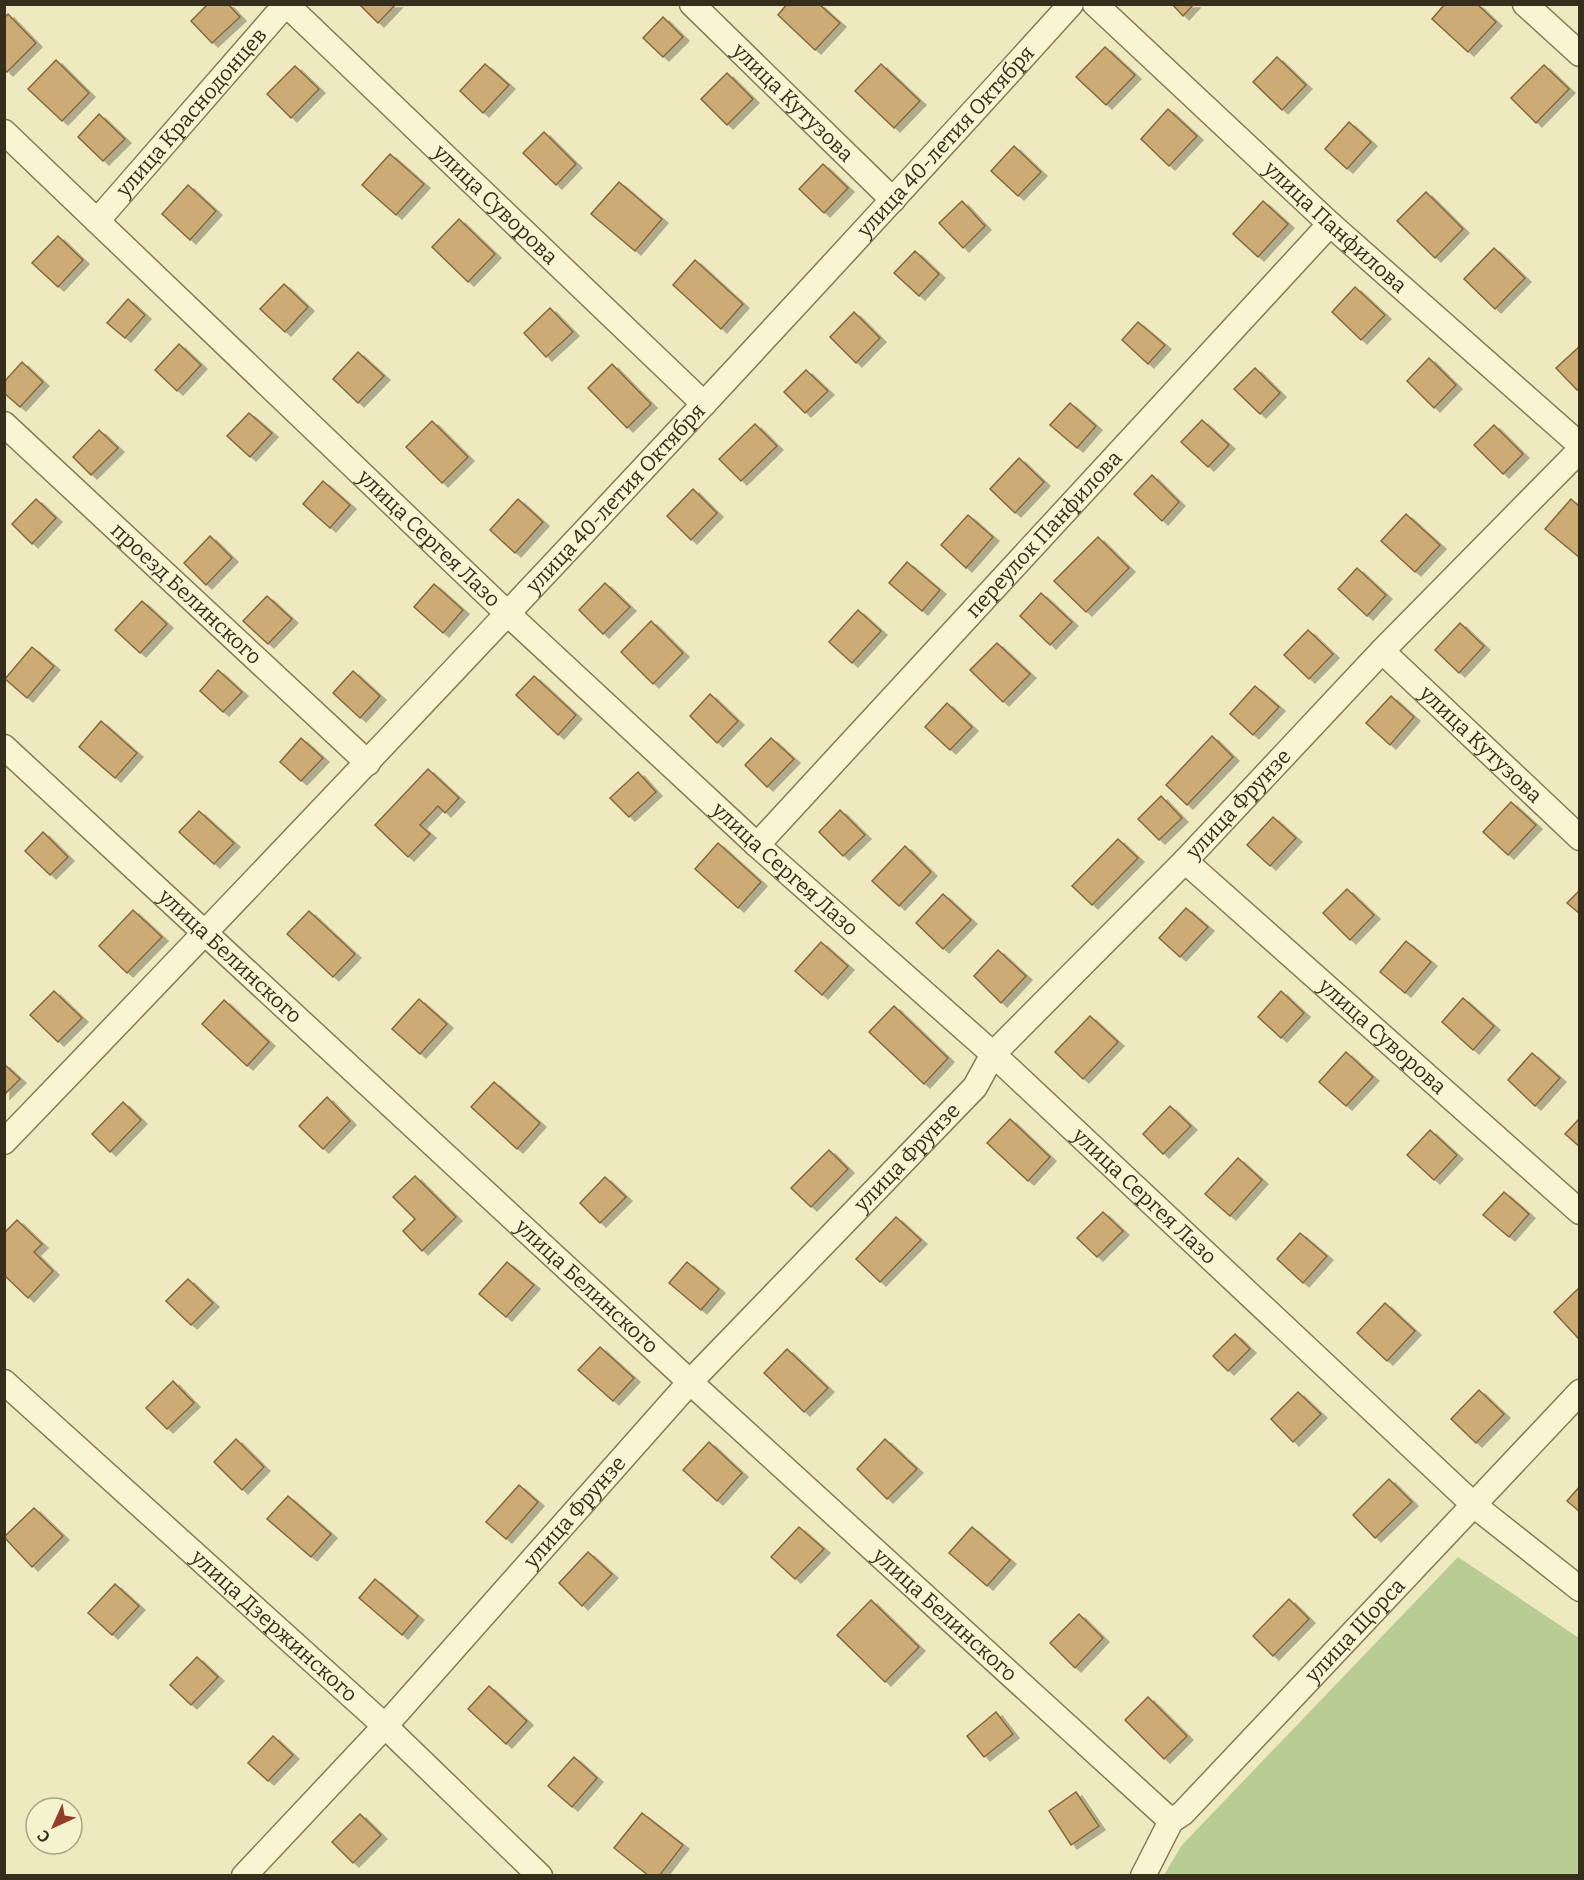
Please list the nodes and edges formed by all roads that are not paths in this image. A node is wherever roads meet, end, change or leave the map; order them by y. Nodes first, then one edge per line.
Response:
1 (286, 4) edge
2 (692, 4) edge
3 (1071, 4) edge
4 (1095, 4) edge
5 (1524, 4) edge
6 (1580, 54) edge
7 (4, 132) edge
8 (893, 201) junction
9 (97, 221) junction
10 (1330, 224) junction
11 (704, 404) junction
12 (4, 424) edge
13 (1580, 445) edge
14 (1580, 450) edge
15 (508, 614) junction
16 (1382, 651) junction
17 (4, 747) edge
18 (368, 763) junction
19 (1580, 838) edge
20 (757, 845) junction
21 (1185, 861) junction
22 (207, 932) junction
23 (993, 1054) junction
24 (4, 1142) edge
25 (1580, 1212) edge
26 (4, 1382) edge
27 (690, 1382) junction
28 (1580, 1392) edge
29 (1475, 1506) junction
30 (1580, 1589) edge
31 (385, 1726) junction
32 (1171, 1821) junction
33 (244, 1875) edge
34 (540, 1875) edge
35 (1143, 1875) edge

1 - 9 street, улица Краснодонцев
1 - 11 street, улица Суворова
2 - 8 street, улица Кутузова
3 - 8 street, улица 40-летия Октября
4 - 10 street, улица Панфилова
5 - 6 street
7 - 9 street, улица Сергея Лазо
8 - 11 street, улица 40-летия Октября
9 - 15 street, улица Сергея Лазо
10 - 13 street, улица Панфилова
10 - 20 street, переулок Панфилова
11 - 15 street, улица 40-летия Октября
12 - 18 street, проезд Белинского
14 - 16 street, улица Фрунзе
15 - 18 street, улица 40-летия Октября
15 - 20 street, улица Сергея Лазо
16 - 19 street, улица Кутузова
16 - 21 street, улица Фрунзе
17 - 22 street, улица Белинского
18 - 22 street, улица 40-летия Октября
20 - 23 street, улица Сергея Лазо
21 - 23 street, улица Фрунзе
21 - 25 street, улица Суворова
22 - 24 street, улица 40-летия Октября
22 - 27 street, улица Белинского
23 - 27 street, улица Фрунзе
23 - 29 street, улица Сергея Лазо
26 - 31 street, улица Дзержинского
27 - 31 street, улица Фрунзе
27 - 32 street, улица Белинского
28 - 29 street, улица Щорса
29 - 30 street, улица Сергея Лазо
29 - 32 street, улица Щорса
31 - 33 street, улица Фрунзе
31 - 34 street, улица Дзержинского
32 - 35 street, улица Щорса

